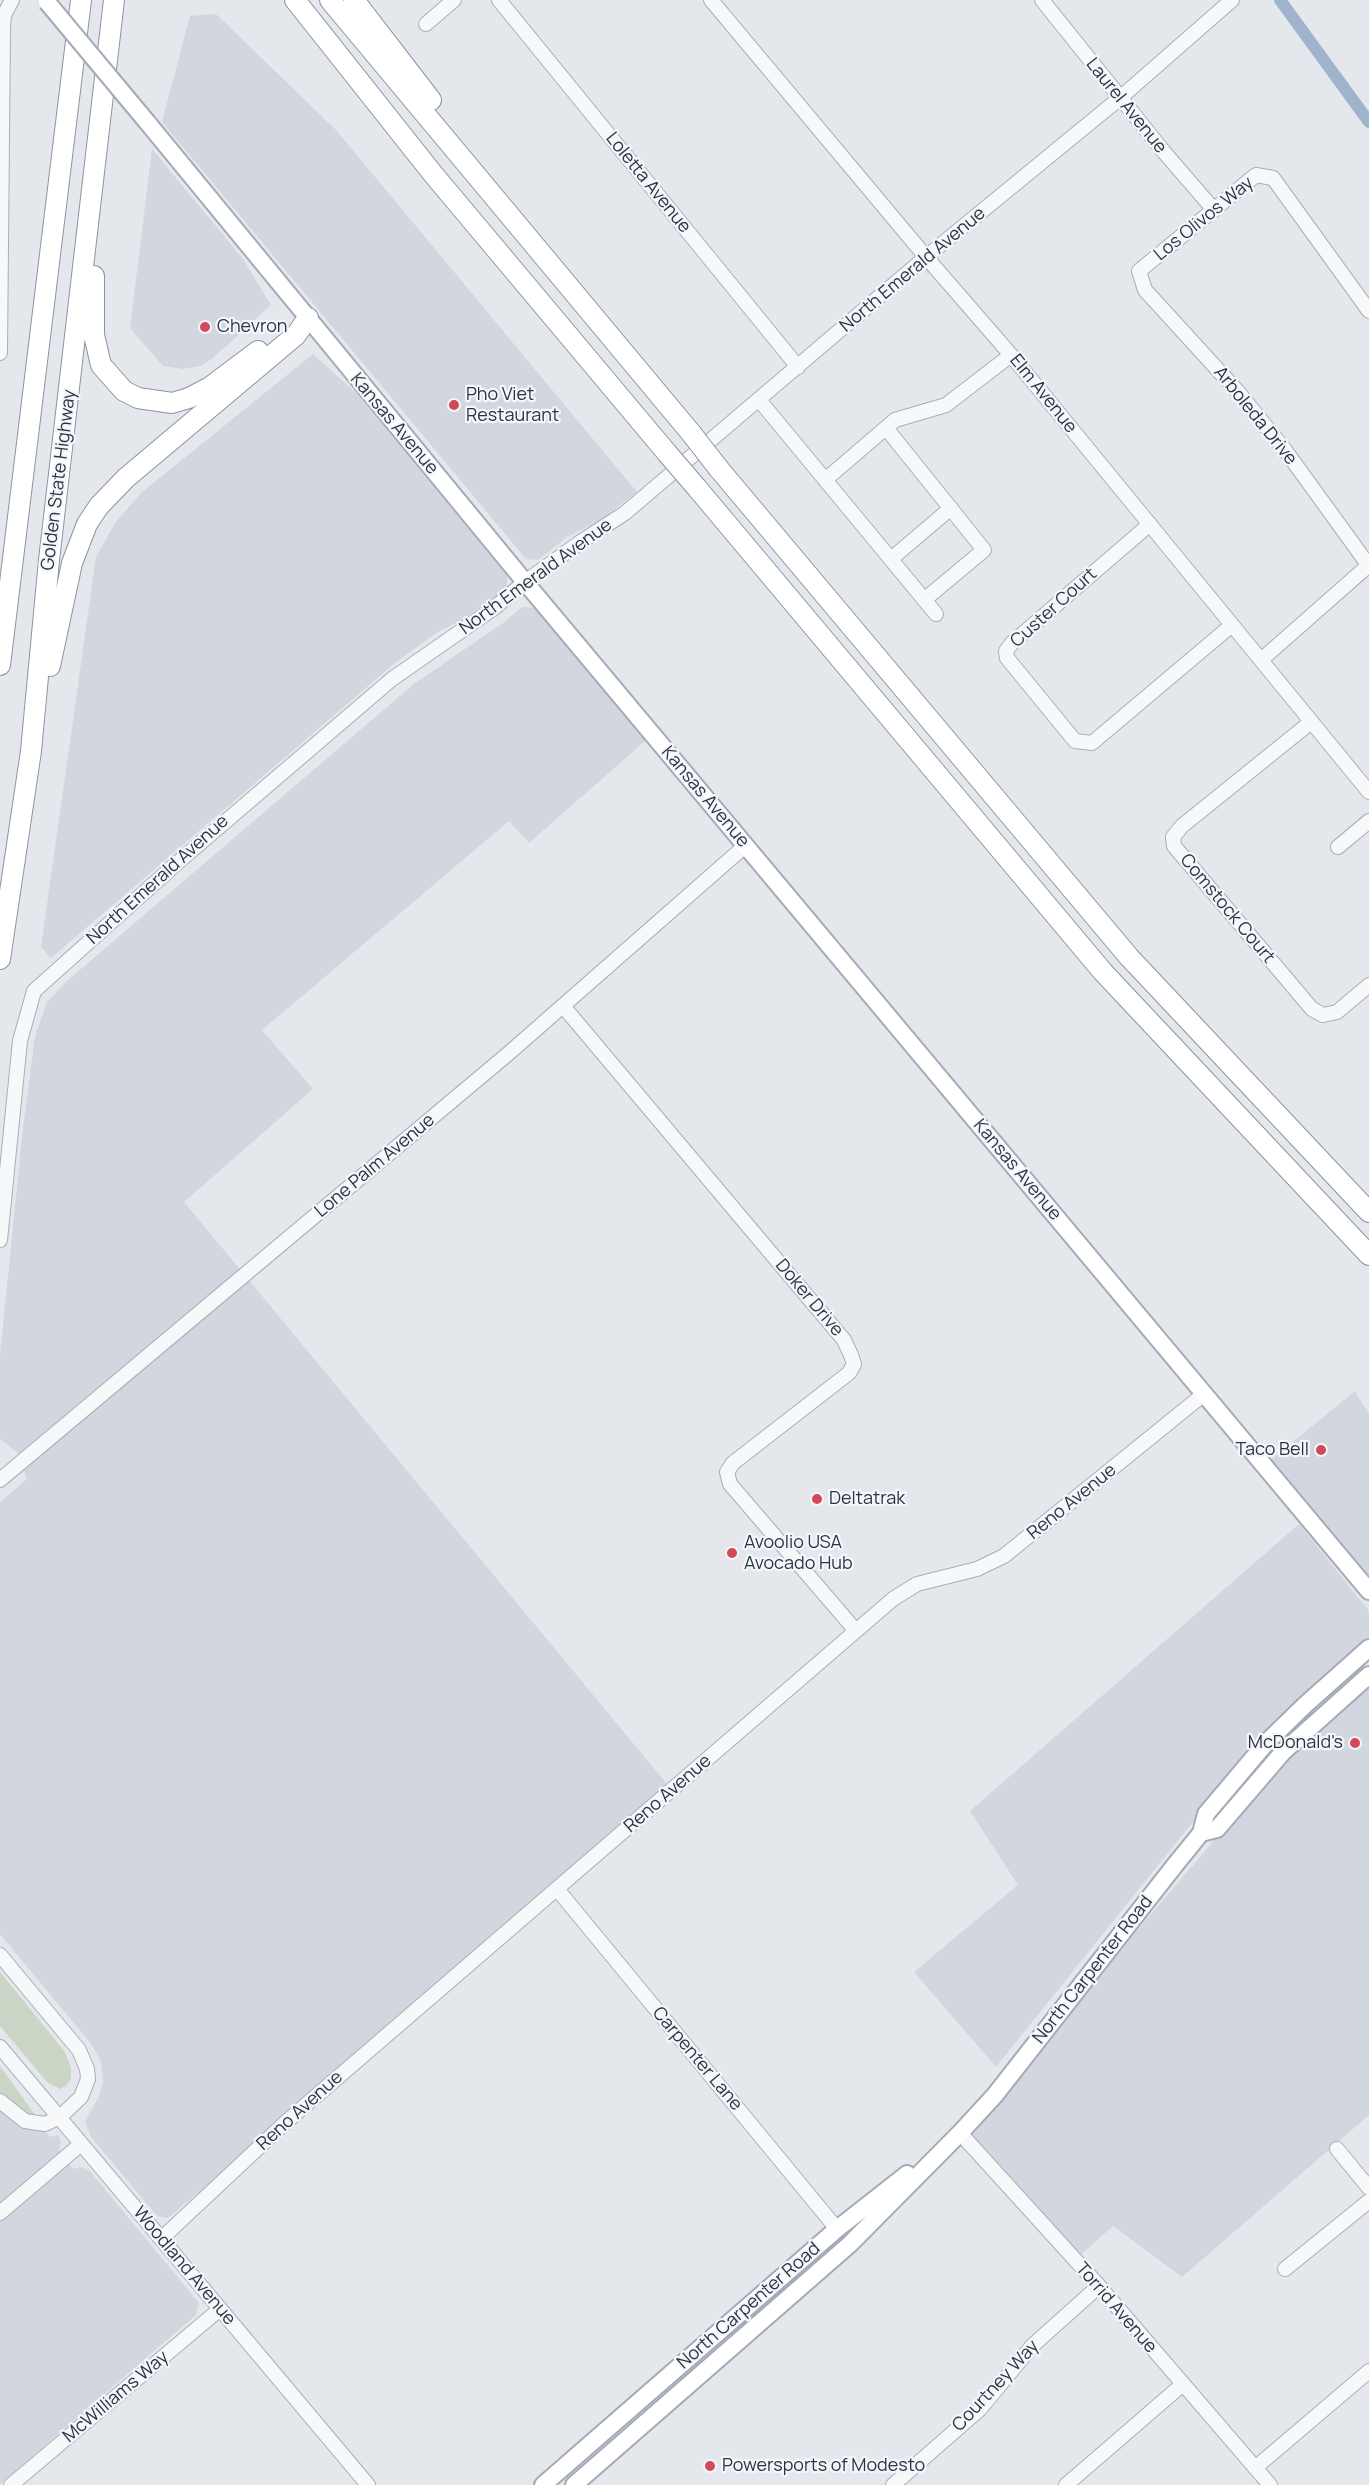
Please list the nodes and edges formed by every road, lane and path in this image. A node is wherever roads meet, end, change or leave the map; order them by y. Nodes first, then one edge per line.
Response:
1 (12, 0) edge
2 (80, 0) edge
3 (114, 0) edge
4 (295, 0) edge
5 (330, 0) edge
6 (354, 0) edge
7 (454, 0) edge
8 (499, 0) edge
9 (711, 0) edge
10 (1042, 0) edge
11 (1232, 0) edge
12 (46, 1) edge
13 (426, 24) dead end
14 (1120, 98) junction
15 (93, 191) junction
16 (1214, 210) junction
17 (926, 257) junction
18 (1139, 271) joint
19 (1369, 311) edge
20 (592, 313) junction
21 (308, 318) junction
22 (0, 353) edge
23 (1011, 355) junction
24 (798, 367) junction
25 (760, 401) junction
26 (886, 429) junction
27 (825, 480) junction
28 (951, 508) junction
29 (1150, 524) junction
30 (891, 559) junction
31 (1369, 566) edge
32 (525, 582) junction
33 (924, 600) junction
34 (936, 614) dead end
35 (1232, 625) junction
36 (1261, 660) junction
37 (0, 665) edge
38 (1311, 722) junction
39 (31, 751) junction
40 (1369, 792) edge
41 (1369, 821) edge
42 (745, 846) junction
43 (1338, 848) dead end
44 (0, 959) edge
45 (1369, 984) edge
46 (563, 1006) junction
47 (1369, 1212) edge
48 (0, 1240) edge
49 (1369, 1255) edge
50 (1204, 1394) junction
51 (0, 1480) edge
52 (1369, 1591) edge
53 (856, 1631) junction
54 (1369, 1648) edge
55 (1369, 1675) edge
56 (1201, 1833) junction
57 (557, 1889) junction
58 (0, 1955) edge
59 (0, 2047) edge
60 (0, 2101) edge
61 (60, 2117) junction
62 (960, 2133) junction
63 (81, 2144) junction
64 (1337, 2149) dead end
65 (1369, 2188) edge
66 (1369, 2201) edge
67 (0, 2213) edge
68 (837, 2229) junction
69 (161, 2239) junction
70 (1285, 2269) dead end
71 (1099, 2286) junction
72 (220, 2309) junction
73 (754, 2328) junction
74 (687, 2359) junction
75 (1369, 2371) edge
76 (1183, 2384) junction
77 (624, 2441) junction
78 (1255, 2468) junction
79 (11, 2485) edge
80 (368, 2485) edge
81 (543, 2485) edge
82 (574, 2485) edge
83 (893, 2485) edge
84 (1066, 2485) edge
85 (1270, 2485) edge

1 - 22 street
2 - 37 highway, Golden State Highway
3 - 15 highway, Golden State Highway
4 - 49 highway, bridge
5 - 20 highway
6 - 20 highway
7 - 13 street
8 - 24 street, Loletta Avenue
9 - 17 street, Elm Avenue
10 - 14 street, Laurel Avenue
11 - 14 street, North Emerald Avenue
12 - 21 main road, Kansas Avenue, bridge
14 - 16 street, Laurel Avenue
14 - 17 street, North Emerald Avenue
15 - 21 highway
15 - 39 highway, Golden State Highway
16 - 18 street, Los Olivos Way
16 - 19 street, Los Olivos Way
17 - 23 street, Elm Avenue
17 - 24 street, North Emerald Avenue
18 - 31 street, Arboleda Drive
20 - 47 highway, bridge
21 - 32 main road, Kansas Avenue
21 - 39 highway
23 - 26 street
23 - 29 street, Elm Avenue
24 - 25 street, North Emerald Avenue
25 - 27 street
25 - 32 street, North Emerald Avenue
26 - 27 street
26 - 28 street
27 - 30 street
28 - 30 street
28 - 33 street
29 - 35 street, Elm Avenue
29 - 35 street, Custer Court
30 - 33 street
31 - 36 street
32 - 42 main road, Kansas Avenue
32 - 48 street, North Emerald Avenue
33 - 34 street
35 - 36 street, Elm Avenue
36 - 38 street, Elm Avenue
38 - 40 street, Elm Avenue
38 - 45 street, Comstock Court
39 - 44 highway, Golden State Highway
41 - 43 street
42 - 46 street, Lone Palm Avenue
42 - 50 main road, Kansas Avenue
46 - 51 street, Lone Palm Avenue
46 - 53 street, Doker Drive
50 - 52 main road, Kansas Avenue
50 - 53 street, Reno Avenue
53 - 57 street, Reno Avenue
54 - 56 main road, North Carpenter Road
55 - 56 main road, North Carpenter Road
56 - 62 main road, North Carpenter Road
57 - 68 street, Carpenter Lane
57 - 69 street, Reno Avenue
58 - 61 street
59 - 61 street, Woodland Avenue
60 - 61 street
61 - 63 street, Woodland Avenue
62 - 68 main road, North Carpenter Road
62 - 71 street, Torrid Avenue
62 - 73 main road, North Carpenter Road
63 - 67 street
63 - 69 street, Woodland Avenue
64 - 65 street
66 - 70 street
68 - 73 main road
68 - 74 main road, North Carpenter Road
69 - 72 street, Woodland Avenue
71 - 76 street, Torrid Avenue
71 - 83 street, Courtney Way
72 - 79 street, McWilliams Way
72 - 80 street, Woodland Avenue
73 - 77 main road, North Carpenter Road
74 - 77 main road
74 - 81 main road, North Carpenter Road
75 - 78 street
76 - 78 street, Torrid Avenue
76 - 84 street
77 - 82 main road, North Carpenter Road
78 - 85 street, Torrid Avenue

